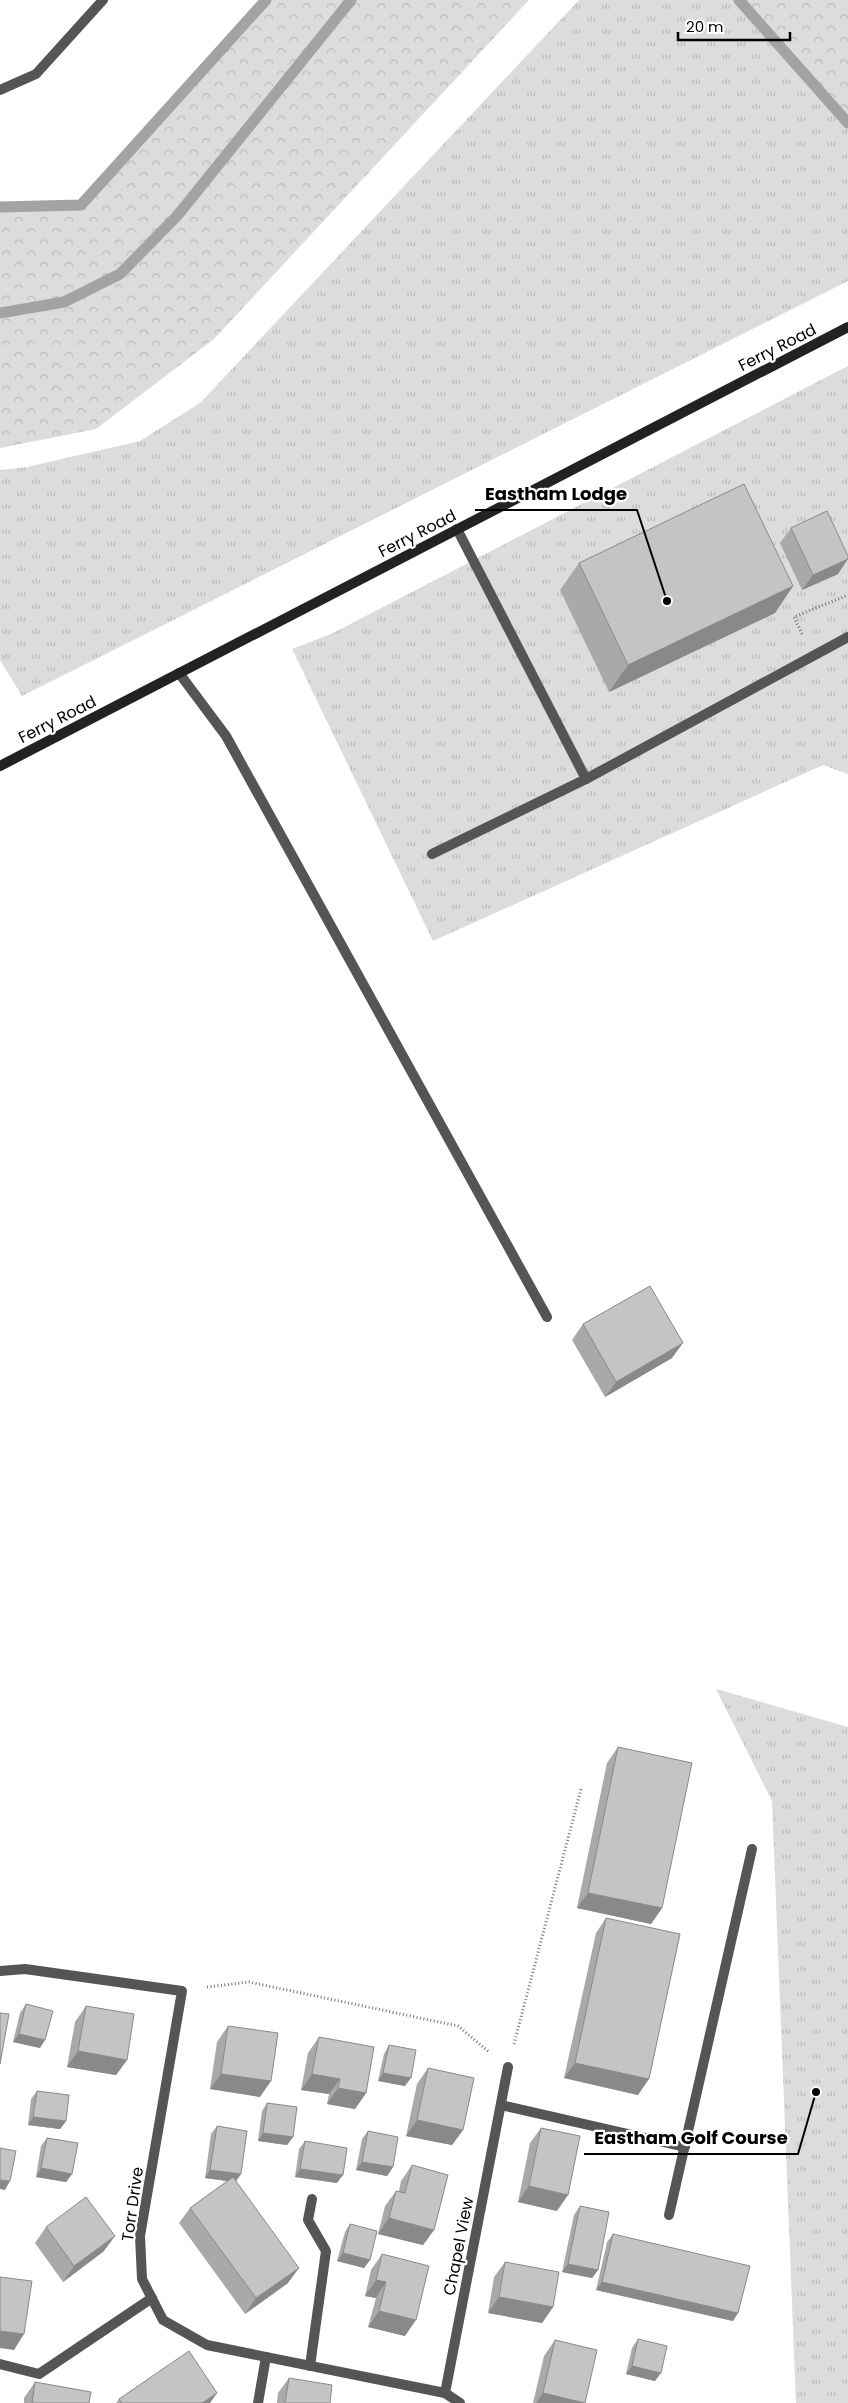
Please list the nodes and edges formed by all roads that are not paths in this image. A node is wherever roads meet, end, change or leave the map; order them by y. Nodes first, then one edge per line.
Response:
1 (103, 0) edge
2 (0, 90) edge
3 (848, 326) edge
4 (457, 529) junction
5 (848, 637) edge
6 (179, 673) junction
7 (0, 766) edge
8 (586, 779) junction
9 (432, 854) dead end
10 (547, 1317) dead end
11 (752, 1849) dead end
12 (0, 1971) edge
13 (508, 2067) road end
14 (501, 2105) junction
15 (685, 2147) junction
16 (312, 2199) dead end
17 (669, 2215) dead end
18 (152, 2298) junction
19 (266, 2357) junction
20 (0, 2364) edge
21 (310, 2366) junction
22 (446, 2393) junction
23 (258, 2403) edge
24 (460, 2403) edge

1 - 2 street
3 - 4 street, Ferry Road
4 - 6 street, Ferry Road
4 - 8 street
5 - 8 street
6 - 7 street, Ferry Road
6 - 10 street
8 - 9 street
11 - 15 street
12 - 18 street, Torr Drive
13 - 14 street, Chapel View
14 - 15 street
14 - 22 street, Chapel View
15 - 17 street
16 - 21 street
18 - 19 street, Torr Drive
18 - 20 street
19 - 21 street, Torr Drive
19 - 23 street
21 - 22 street, Torr Drive
22 - 24 street, Torr Drive

